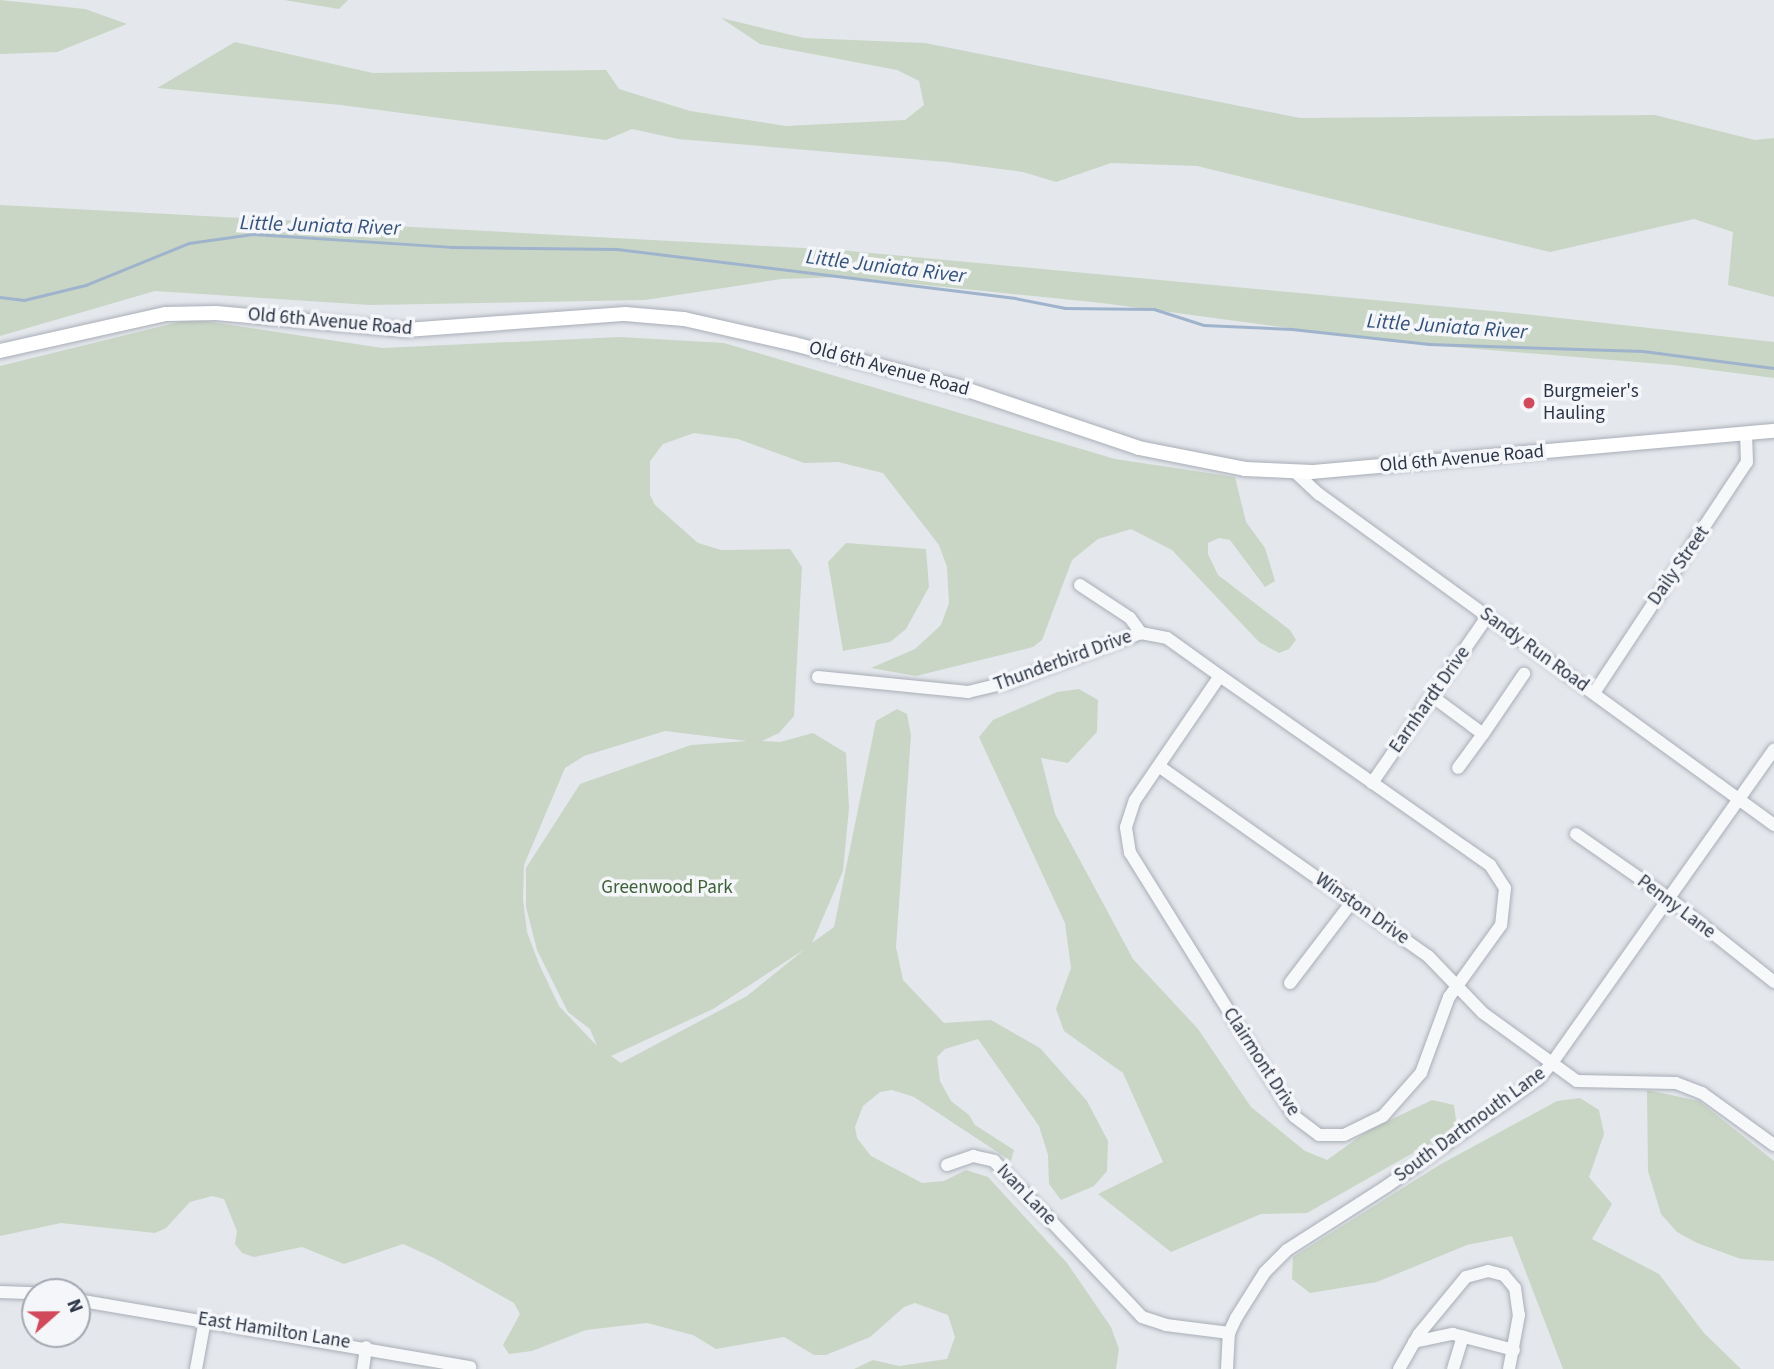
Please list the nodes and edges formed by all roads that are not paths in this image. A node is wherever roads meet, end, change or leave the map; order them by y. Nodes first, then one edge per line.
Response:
1 (0, 351) edge
2 (1774, 431) edge
3 (1746, 434) junction
4 (1295, 472) junction
5 (1080, 585) dead end
6 (1487, 617) junction
7 (1142, 633) junction
8 (1524, 674) dead end
9 (1220, 676) junction
10 (818, 677) dead end
11 (1594, 693) junction
12 (1433, 697) junction
13 (1483, 734) junction
14 (1774, 750) edge
15 (1160, 767) junction
16 (1458, 768) dead end
17 (1372, 783) junction
18 (1740, 798) junction
19 (1774, 825) edge
20 (1576, 834) dead end
21 (1671, 900) junction
22 (1352, 902) junction
23 (1774, 982) edge
24 (1290, 983) dead end
25 (1456, 986) junction
26 (1552, 1063) junction
27 (1774, 1145) edge
28 (947, 1164) dead end
29 (0, 1292) edge
30 (21, 1293) edge
31 (91, 1302) edge
32 (205, 1320) junction
33 (1229, 1333) junction
34 (1463, 1336) junction
35 (1414, 1342) junction
36 (366, 1346) junction
37 (1514, 1350) junction
38 (470, 1367) edge
39 (196, 1369) edge
40 (363, 1369) edge
41 (1227, 1369) edge
42 (1399, 1369) edge
43 (1453, 1369) edge
44 (1509, 1369) edge

1 - 4 main road, Old 6th Avenue Road
2 - 3 main road, Old 6th Avenue Road
3 - 4 main road, Old 6th Avenue Road
3 - 11 street, Daily Street
4 - 6 street, Sandy Run Road
5 - 7 street, Clairmont Drive
6 - 11 street, Sandy Run Road
6 - 12 street, Earnhardt Drive
7 - 9 street, Clairmont Drive
7 - 10 street, Thunderbird Drive
8 - 13 street
9 - 15 street, Clairmont Drive
9 - 17 street, Clairmont Drive
11 - 18 street, Sandy Run Road
12 - 13 street
12 - 17 street, Earnhardt Drive
13 - 16 street
14 - 18 street, South Dartmouth Lane
15 - 22 street, Winston Drive
15 - 25 street, Clairmont Drive
17 - 25 street, Clairmont Drive
18 - 19 street, Sandy Run Road
18 - 21 street, South Dartmouth Lane
20 - 21 street, Penny Lane
21 - 23 street, Penny Lane
21 - 26 street, South Dartmouth Lane
22 - 24 street
22 - 25 street, Winston Drive
25 - 26 street, Winston Drive
26 - 27 street, Winston Drive
26 - 33 street, South Dartmouth Lane
28 - 33 street, Ivan Lane
29 - 30 street
31 - 32 street, East Hamilton Lane
32 - 36 street, East Hamilton Lane
32 - 39 street
33 - 41 street, South Dartmouth Lane
34 - 35 street
34 - 37 street
34 - 43 street
35 - 37 street
35 - 42 street
36 - 38 street, East Hamilton Lane
36 - 40 street
37 - 44 street

